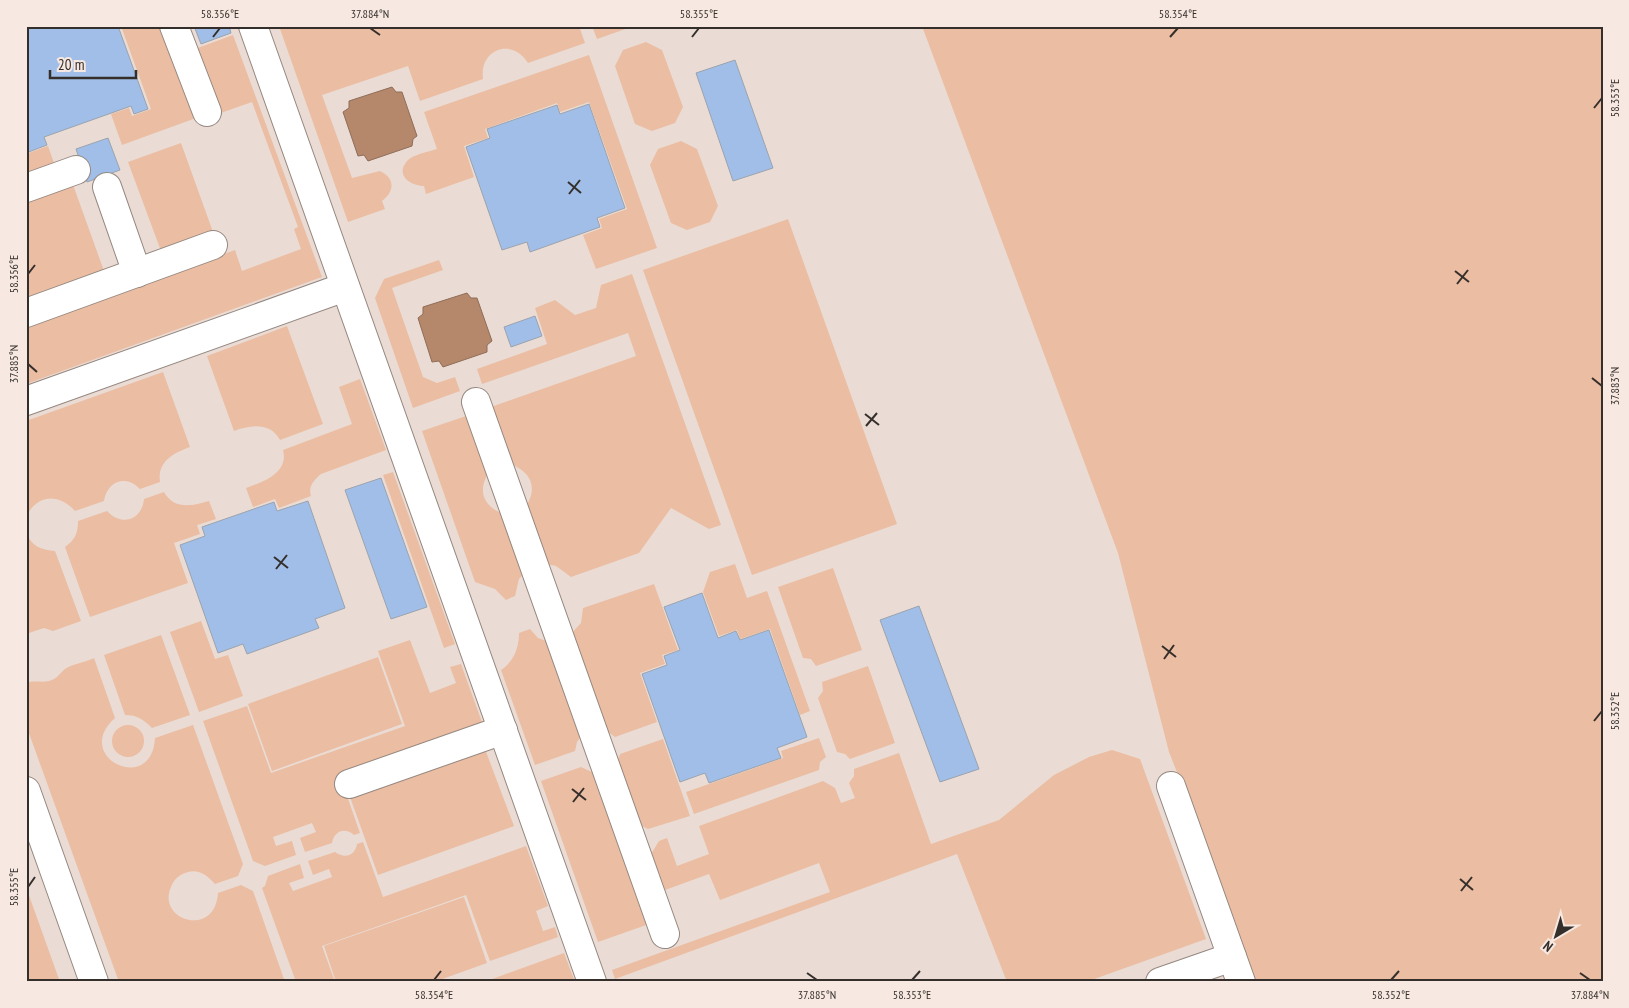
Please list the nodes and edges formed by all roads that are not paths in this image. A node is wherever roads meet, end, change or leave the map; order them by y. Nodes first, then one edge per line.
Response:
1 (174, 26) edge
2 (253, 26) edge
3 (207, 112) dead end
4 (76, 170) dead end
5 (107, 187) dead end
6 (26, 188) edge
7 (213, 244) dead end
8 (136, 273) junction
9 (344, 287) junction
10 (26, 313) edge
11 (26, 401) edge
12 (476, 402) dead end
13 (503, 730) junction
14 (349, 784) dead end
15 (1171, 786) dead end
16 (26, 790) edge
17 (665, 934) dead end
18 (1236, 969) edge
19 (94, 982) edge
20 (592, 982) edge
21 (1160, 982) edge

1 - 3 street
2 - 9 street
4 - 6 street
5 - 8 street
7 - 8 street
8 - 10 street
9 - 11 street
9 - 13 street
12 - 17 street
13 - 14 street
13 - 20 street
15 - 18 street
16 - 19 street
18 - 21 street

